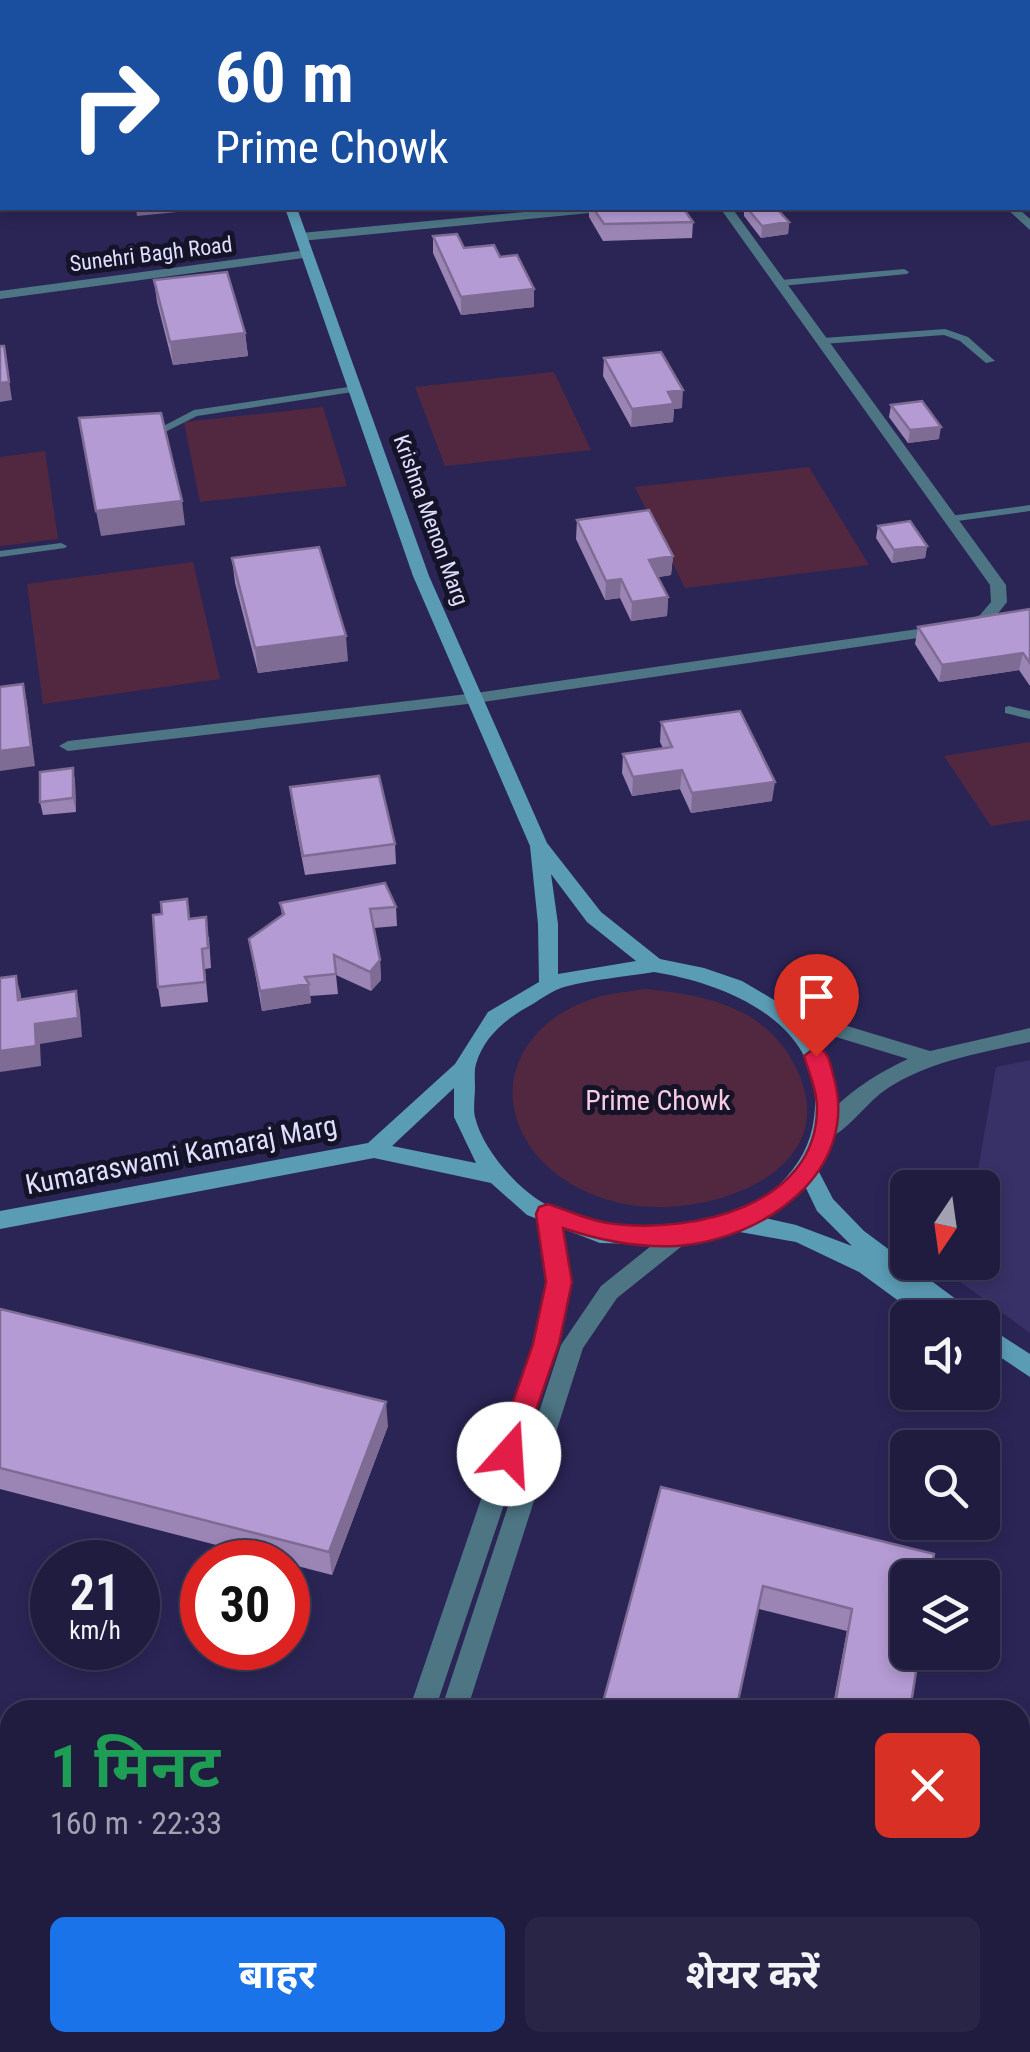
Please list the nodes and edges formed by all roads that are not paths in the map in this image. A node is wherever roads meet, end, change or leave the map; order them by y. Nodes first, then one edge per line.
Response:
1 (292, 210) edge
2 (584, 210) edge
3 (727, 210) edge
4 (304, 246) junction
5 (904, 272) dead end
6 (780, 283) junction
7 (0, 286) edge
8 (0, 296) edge
9 (822, 342) junction
10 (990, 361) dead end
11 (355, 389) junction
12 (157, 432) edge
13 (1030, 508) edge
14 (950, 518) junction
15 (62, 546) dead end
16 (0, 554) edge
17 (476, 698) junction
18 (1009, 710) dead end
19 (1030, 715) edge
20 (68, 746) dead end
21 (538, 845) junction
22 (654, 964) junction
23 (548, 981) junction
24 (781, 1013) junction
25 (1030, 1036) edge
26 (925, 1057) junction
27 (462, 1069) junction
28 (827, 1130) junction
29 (374, 1150) junction
30 (808, 1170) junction
31 (494, 1175) junction
32 (548, 1214) junction
33 (0, 1220) edge
34 (734, 1223) junction
35 (679, 1236) junction
36 (916, 1300) edge
37 (940, 1300) edge
38 (1000, 1345) edge
39 (1000, 1362) edge
40 (1030, 1367) edge
41 (1030, 1384) edge
42 (425, 1700) edge
43 (457, 1700) edge

1 - 4 main road, Krishna Menon Marg
2 - 4 street
3 - 6 street
4 - 7 street
4 - 8 street, Sunehri Bagh Road
4 - 11 main road, Krishna Menon Marg
5 - 6 lane
6 - 9 street
9 - 10 lane
9 - 14 street
11 - 12 lane
11 - 17 main road, Krishna Menon Marg
13 - 14 lane
14 - 17 street
15 - 16 lane
17 - 20 street
17 - 21 main road, Krishna Menon Marg
18 - 19 lane
21 - 22 main road, Krishna Menon Marg
21 - 23 main road, Krishna Menon Marg
22 - 23 main road
22 - 24 main road
23 - 27 main road
24 - 26 street
24 - 28 main road
25 - 26 street
26 - 28 street
27 - 29 main road, Kumaraswami Kamaraj Marg
27 - 31 main road
28 - 30 main road
29 - 31 main road, Kumaraswami Kamaraj Marg
29 - 33 main road, Kumaraswami Kamaraj Marg
30 - 34 main road
30 - 37 main road
31 - 32 main road
32 - 35 main road
32 - 42 street
34 - 35 main road
34 - 36 main road
35 - 43 street
38 - 40 main road
39 - 41 main road

